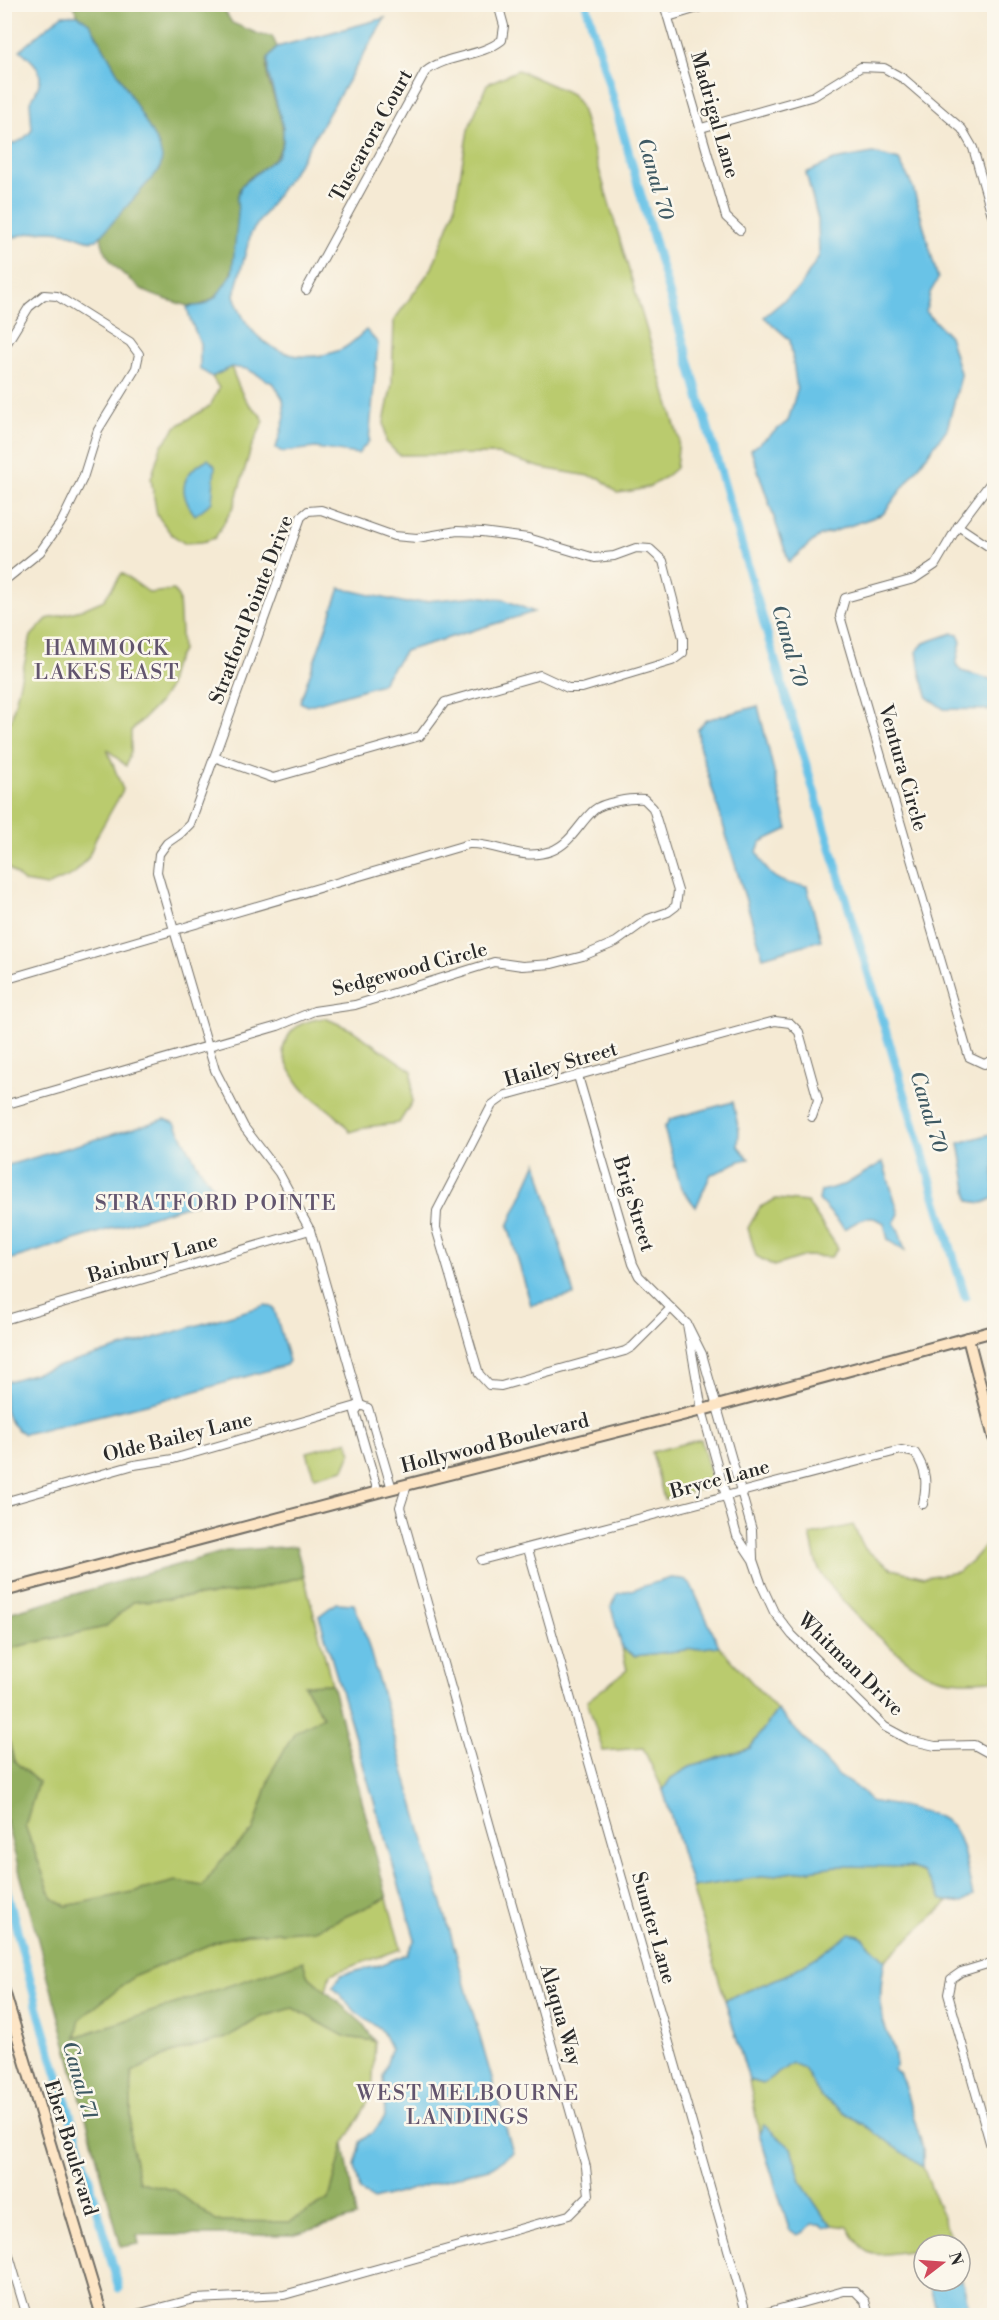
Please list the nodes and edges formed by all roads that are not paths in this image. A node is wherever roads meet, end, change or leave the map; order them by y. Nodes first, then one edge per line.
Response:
1 (498, 4) edge
2 (664, 4) edge
3 (711, 4) edge
4 (668, 17) junction
5 (701, 128) junction
6 (994, 222) edge
7 (740, 230) dead end
8 (306, 290) dead end
9 (4, 348) edge
10 (994, 478) edge
11 (958, 526) junction
12 (994, 550) edge
13 (4, 581) edge
14 (214, 756) junction
15 (175, 931) junction
16 (4, 980) edge
17 (208, 1046) junction
18 (994, 1060) edge
19 (578, 1076) junction
20 (4, 1106) edge
21 (812, 1117) dead end
22 (310, 1230) junction
23 (671, 1308) junction
24 (4, 1320) edge
25 (687, 1324) junction
26 (994, 1330) edge
27 (968, 1338) junction
28 (360, 1405) junction
29 (717, 1406) junction
30 (702, 1410) junction
31 (994, 1438) edge
32 (407, 1485) junction
33 (392, 1489) junction
34 (378, 1492) junction
35 (741, 1492) junction
36 (726, 1496) junction
37 (4, 1502) edge
38 (923, 1504) dead end
39 (528, 1549) junction
40 (481, 1560) dead end
41 (753, 1560) junction
42 (4, 1591) edge
43 (994, 1756) edge
44 (994, 1962) edge
45 (4, 1991) edge
46 (994, 2157) edge
47 (4, 2239) edge
48 (27, 2316) edge
49 (102, 2316) edge
50 (129, 2316) edge
51 (747, 2316) edge
52 (755, 2316) edge
53 (869, 2316) edge

1 - 8 street, Tuscarora Court
2 - 4 street, Madrigal Lane
3 - 4 street
4 - 5 street, Madrigal Lane
5 - 6 street
5 - 7 street, Madrigal Lane
9 - 13 street
10 - 11 street
11 - 12 street
11 - 18 street, Ventura Circle
14 - 14 street, Stratford Pointe Drive
14 - 15 street, Stratford Pointe Drive
15 - 16 street, Sedgewood Circle
15 - 17 street, Stratford Pointe Drive
15 - 17 street, Sedgewood Circle
17 - 20 street, Sedgewood Circle
17 - 22 street, Stratford Pointe Drive
19 - 21 street, Hailey Street
19 - 23 street, Brig Street
19 - 23 street, Hailey Street
22 - 24 street, Bainbury Lane
22 - 28 street, Stratford Pointe Drive
23 - 25 street, Brig Street
25 - 29 street, Brig Street
25 - 30 street
26 - 27 street, Hollywood Boulevard
27 - 29 street, Hollywood Boulevard
27 - 31 street
28 - 33 street
28 - 34 street
28 - 37 street, Olde Bailey Lane
29 - 30 street, Hollywood Boulevard
29 - 35 street, Whitman Drive
30 - 32 street, Hollywood Boulevard
30 - 36 street, Whitman Drive
32 - 33 street, Hollywood Boulevard
32 - 50 street, Alaqua Way
33 - 34 street, Hollywood Boulevard
34 - 42 street, Hollywood Boulevard
35 - 36 street, Bryce Lane
35 - 38 street, Bryce Lane
35 - 41 street, Whitman Drive
36 - 39 street, Bryce Lane
36 - 41 street, Whitman Drive
39 - 40 street, Bryce Lane
39 - 51 street, Sumter Lane
41 - 43 street, Whitman Drive
44 - 46 street
45 - 49 street, Eber Boulevard
47 - 48 street
52 - 53 street

